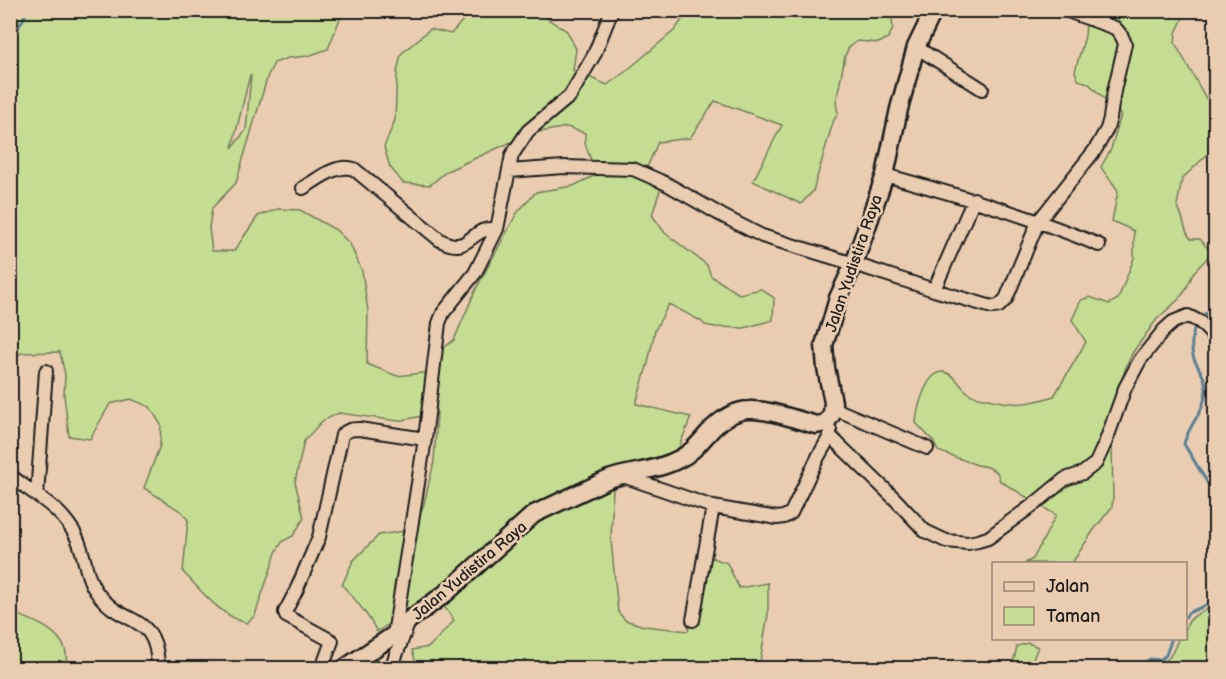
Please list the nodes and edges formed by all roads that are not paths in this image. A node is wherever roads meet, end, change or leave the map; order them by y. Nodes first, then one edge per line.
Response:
1 (612, 10) edge
2 (934, 10) edge
3 (1065, 10) edge
4 (916, 47) junction
5 (982, 88) dead end
6 (509, 171) junction
7 (885, 175) junction
8 (303, 188) dead end
9 (974, 200) junction
10 (1038, 222) junction
11 (497, 228) junction
12 (1100, 245) dead end
13 (854, 264) junction
14 (934, 291) junction
15 (1215, 339) edge
16 (46, 371) dead end
17 (830, 421) junction
18 (425, 440) junction
19 (927, 448) dead end
20 (10, 475) edge
21 (619, 475) junction
22 (37, 495) junction
23 (713, 507) junction
24 (409, 620) junction
25 (693, 620) dead end
26 (394, 635) junction
27 (158, 669) edge
28 (322, 669) edge
29 (345, 669) edge
30 (391, 669) edge

1 - 6 street
2 - 4 street, Jalan Yudistira Raya
3 - 10 street
4 - 5 street
4 - 7 street, Jalan Yudistira Raya
6 - 11 street
6 - 13 street
7 - 9 street
7 - 13 street, Jalan Yudistira Raya
8 - 11 street
9 - 10 street
9 - 14 street
10 - 12 street
10 - 14 street
11 - 18 street
13 - 14 street
13 - 17 street, Jalan Yudistira Raya
15 - 17 street
16 - 22 street
17 - 19 street
17 - 21 street, Jalan Yudistira Raya
17 - 23 street
18 - 26 street
18 - 28 street
20 - 22 street
21 - 23 street
21 - 24 street, Jalan Yudistira Raya
22 - 27 street
23 - 25 street
24 - 26 street, Jalan Yudistira Raya
24 - 30 street
26 - 29 street, Jalan Yudistira Raya

